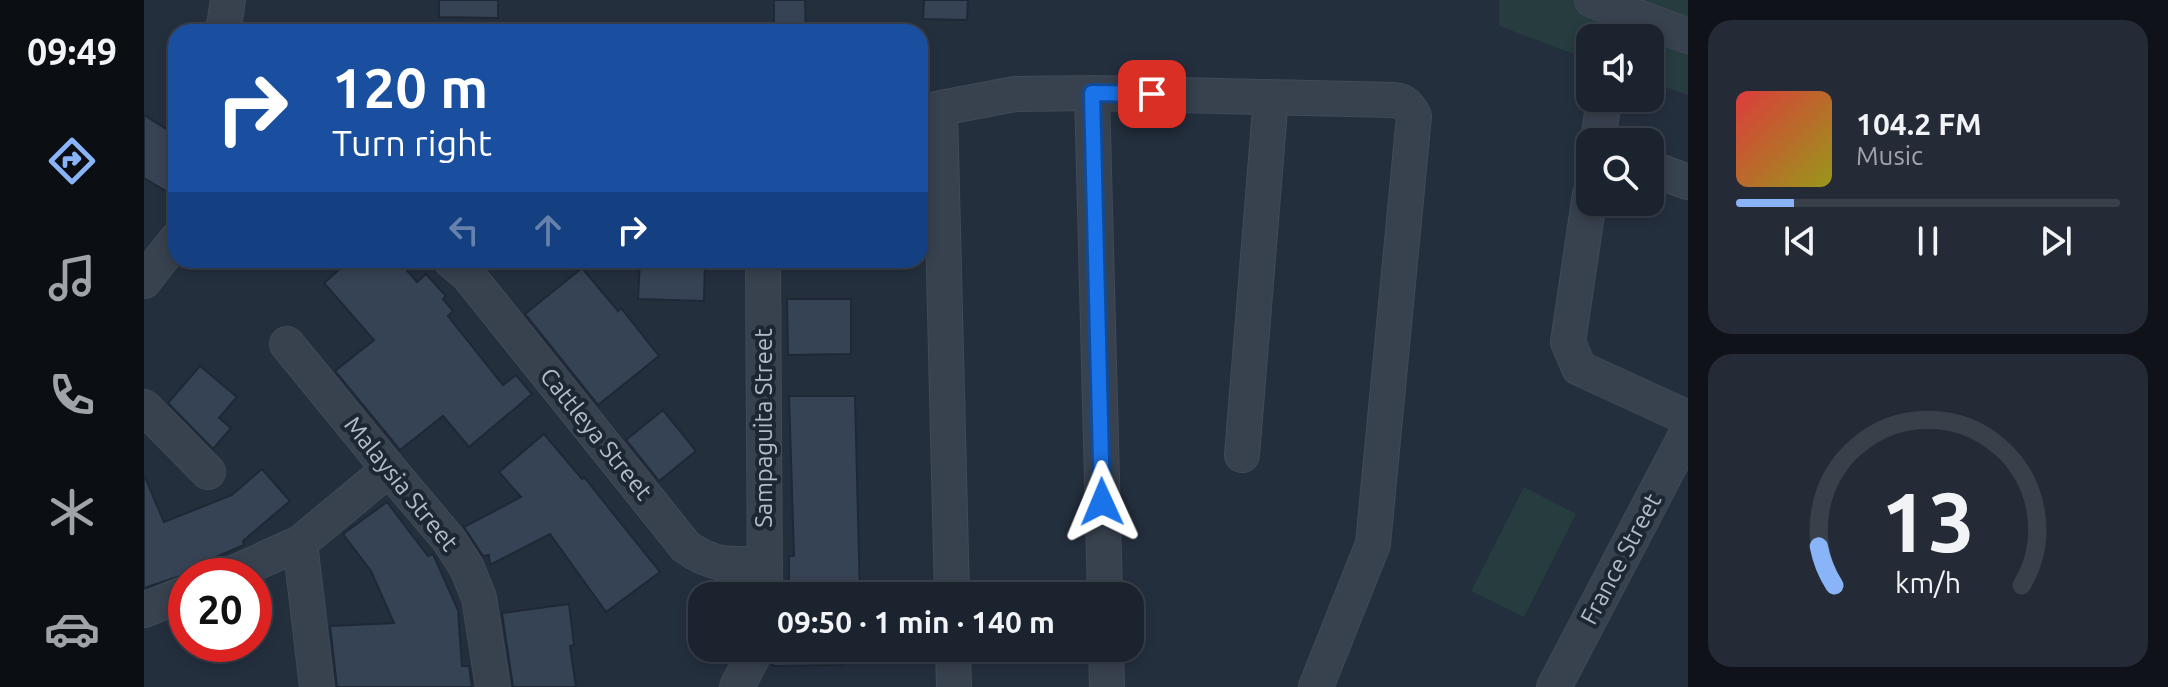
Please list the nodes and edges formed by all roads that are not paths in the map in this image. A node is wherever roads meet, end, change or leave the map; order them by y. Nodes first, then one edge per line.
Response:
1 (228, 0) edge
2 (1614, 4) edge
3 (224, 24) edge
4 (1688, 36) edge
5 (1092, 93) junction
6 (1271, 97) junction
7 (930, 111) edge
8 (1664, 173) edge
9 (1688, 182) edge
10 (1587, 216) edge
11 (168, 250) edge
12 (460, 268) edge
13 (763, 268) edge
14 (144, 281) edge
15 (287, 344) dead end
16 (144, 407) edge
17 (1688, 418) edge
18 (1688, 431) edge
19 (1242, 455) dead end
20 (389, 469) junction
21 (208, 472) dead end
22 (300, 543) junction
23 (267, 558) edge
24 (765, 579) edge
25 (951, 582) edge
26 (1105, 582) edge
27 (168, 600) edge
28 (144, 610) edge
29 (750, 662) edge
30 (953, 662) edge
31 (1106, 662) edge
32 (317, 687) edge
33 (493, 687) edge
34 (737, 687) edge
35 (954, 687) edge
36 (1107, 687) edge
37 (1316, 687) edge
38 (1554, 687) edge

1 - 3 street
2 - 4 street
5 - 6 street
5 - 7 street
5 - 26 street
6 - 19 street
6 - 37 street
7 - 25 street
8 - 9 street
10 - 17 street
11 - 14 street
12 - 24 street, Cattleya Street
13 - 24 street, Sampaguita Street
15 - 20 street, Malaysia Street
16 - 21 street
18 - 38 street, France Street
20 - 22 street
20 - 33 street, Malaysia Street
22 - 23 street
22 - 32 street
27 - 28 street
29 - 34 street
30 - 35 street
31 - 36 street

